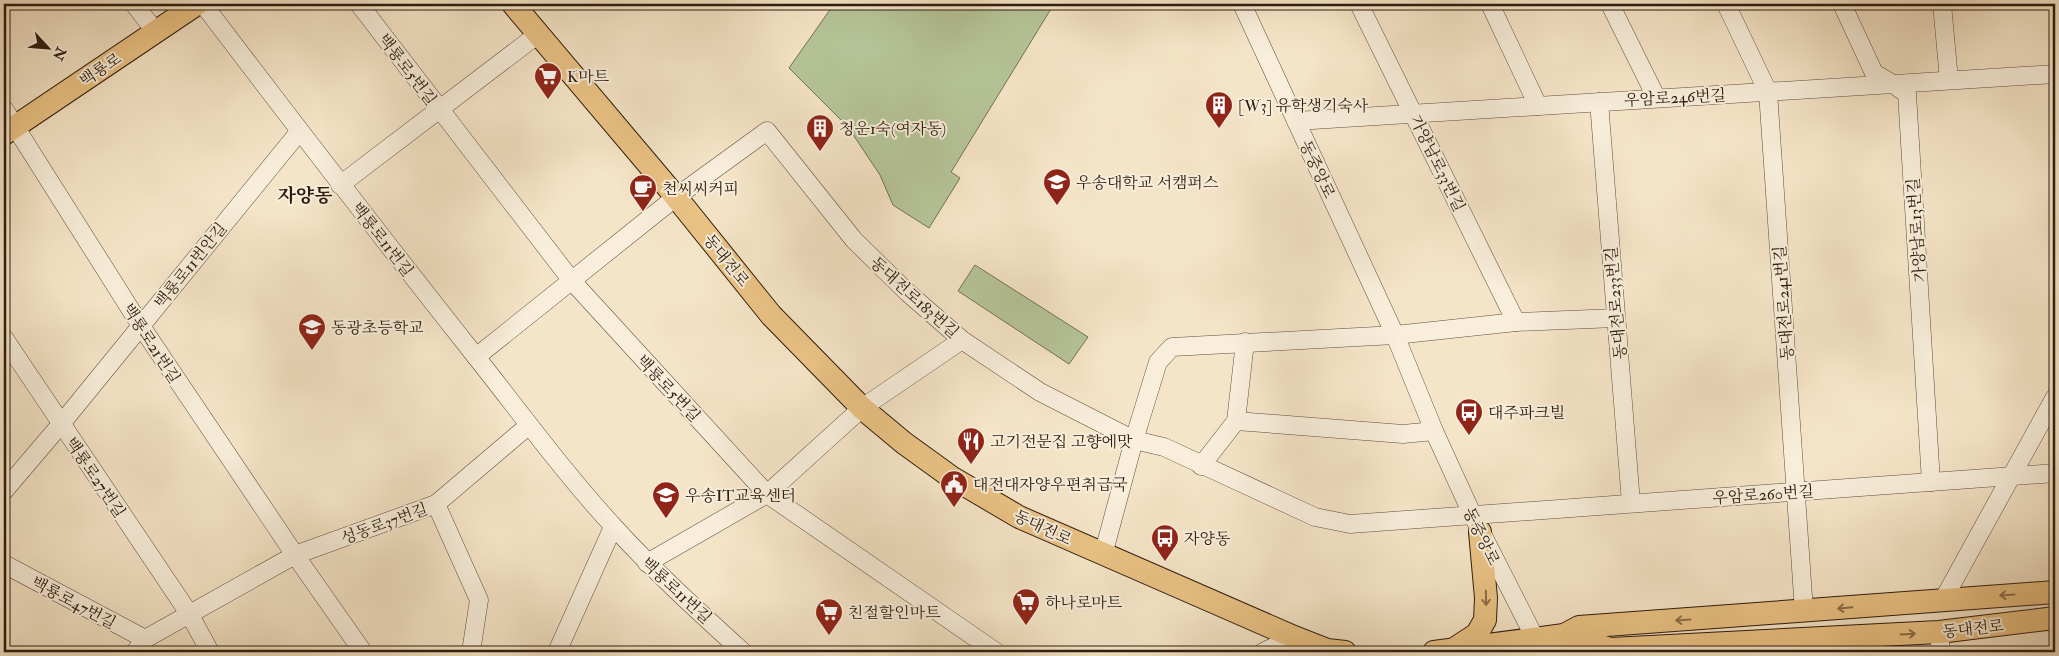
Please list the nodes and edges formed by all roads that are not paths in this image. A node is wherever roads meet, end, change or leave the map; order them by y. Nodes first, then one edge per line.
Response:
1 (134, 4) edge
2 (197, 4) edge
3 (203, 4) edge
4 (358, 4) edge
5 (513, 4) edge
6 (1242, 4) edge
7 (1359, 4) edge
8 (1490, 4) edge
9 (1610, 4) edge
10 (1726, 4) edge
11 (1842, 4) edge
12 (1942, 4) edge
13 (155, 31) junction
14 (537, 35) junction
15 (2055, 74) edge
16 (1949, 80) junction
17 (1893, 84) junction
18 (1768, 92) junction
19 (1656, 98) junction
20 (1599, 102) junction
21 (1538, 106) junction
22 (440, 110) junction
23 (1413, 112) junction
24 (1296, 121) junction
25 (7, 123) edge
26 (300, 132) junction
27 (340, 185) junction
28 (676, 197) junction
29 (572, 281) junction
30 (1616, 318) junction
31 (1516, 322) junction
32 (141, 326) junction
33 (1395, 335) junction
34 (4, 338) edge
35 (962, 340) junction
36 (1246, 342) junction
37 (476, 357) junction
38 (2055, 397) edge
39 (862, 408) junction
40 (1236, 421) junction
41 (61, 424) junction
42 (528, 426) junction
43 (1434, 430) junction
44 (1134, 440) junction
45 (1201, 466) junction
46 (2055, 473) edge
47 (2012, 476) junction
48 (7, 482) edge
49 (1932, 482) junction
50 (1797, 491) junction
51 (767, 494) junction
52 (1631, 503) junction
53 (436, 504) junction
54 (1476, 523) junction
55 (613, 527) junction
56 (294, 555) junction
57 (1103, 555) junction
58 (647, 563) junction
59 (4, 564) edge
60 (2055, 592) edge
61 (1943, 600) junction
62 (1804, 611) junction
63 (190, 615) junction
64 (2055, 618) edge
65 (1564, 635) junction
66 (1940, 642) edge
67 (1295, 645) edge
68 (140, 646) edge
69 (1538, 646) edge
70 (1605, 650) edge
71 (210, 652) edge
72 (363, 652) edge
73 (471, 652) edge
74 (557, 652) edge
75 (743, 652) edge
76 (996, 652) edge
77 (1264, 652) edge
78 (1345, 652) edge
79 (1442, 652) edge

1 - 13 street
2 - 13 main road, 백룡로
3 - 26 street, 백룡로11번길
4 - 22 street, 백룡로5번길
5 - 14 main road, 동대전로
6 - 24 street, 동중앙로
7 - 23 street, 가양남로33번길
8 - 21 street
9 - 19 street
10 - 18 street, 동대전로241번길
11 - 17 street, 가양남로13번길
12 - 16 street
13 - 25 main road, 백룡로
14 - 22 street
14 - 28 main road, 동대전로
15 - 16 street, 우암로246번길
16 - 17 street, 우암로246번길
17 - 18 street, 우암로246번길
17 - 49 street, 가양남로13번길
18 - 19 street, 우암로246번길
18 - 50 street, 동대전로241번길
19 - 20 street, 우암로246번길
20 - 21 street, 우암로246번길
20 - 30 street, 동대전로233번길
21 - 23 street, 우암로246번길
22 - 27 street, 백룡로5번길
22 - 29 street, 백룡로5번길
23 - 24 street, 우암로246번길
23 - 31 street, 가양남로33번길
24 - 33 street, 동중앙로
25 - 32 street, 백룡로21번길
26 - 27 street, 백룡로11번길
26 - 32 street, 백룡로11번안길
27 - 37 street, 백룡로11번길
28 - 29 street
28 - 35 street, 동대전로183번길
28 - 39 main road, 동대전로
29 - 37 street
29 - 51 street, 백룡로5번길
30 - 31 street
30 - 52 street, 동대전로233번길
31 - 33 street
32 - 41 street, 백룡로11번안길
32 - 56 street, 백룡로21번길
33 - 36 street
33 - 43 street, 동중앙로
34 - 41 street, 백룡로27번길
35 - 39 street
35 - 44 street, 동대전로183번길
36 - 40 street
36 - 44 street
37 - 42 street, 백룡로11번길
38 - 47 street, 동대전로
39 - 51 street
39 - 57 main road, 동대전로
40 - 43 street
40 - 45 street
41 - 48 street, 백룡로11번안길
41 - 63 street, 백룡로27번길
42 - 53 street
42 - 55 street, 백룡로11번길
43 - 54 street, 동중앙로
44 - 45 street, 동대전로183번길
44 - 57 street
45 - 54 street, 동대전로183번길
46 - 47 street, 우암로260번길
47 - 49 street, 우암로260번길
47 - 61 street, 동대전로
49 - 50 street, 우암로260번길
50 - 52 street, 우암로260번길
50 - 62 street, 동대전로241번길
51 - 58 street
51 - 76 street, 백룡로5번길
52 - 54 street, 우암로260번길
53 - 56 street, 성동로37번길
53 - 73 street, 성동로37번길
54 - 69 street, 동중앙로
54 -> 79 main road
55 - 58 street, 백룡로11번길
55 - 74 street
56 - 63 street
56 - 72 street, 백룡로21번길
57 - 67 main road, 동대전로
58 - 75 street, 백룡로11번길
59 - 68 street, 백룡로47번길
60 -> 61 main road, 동대전로
61 -> 62 main road, 동대전로
62 -> 65 main road, 동대전로
63 - 68 street
63 - 71 street, 백룡로27번길
64 - 66 main road, 동대전로
65 - 69 main road, 동대전로
65 - 70 main road, 동대전로
70 -> 66 main road, 동대전로
67 - 77 street
67 - 78 main road, 동대전로
69 - 79 main road, 동대전로

